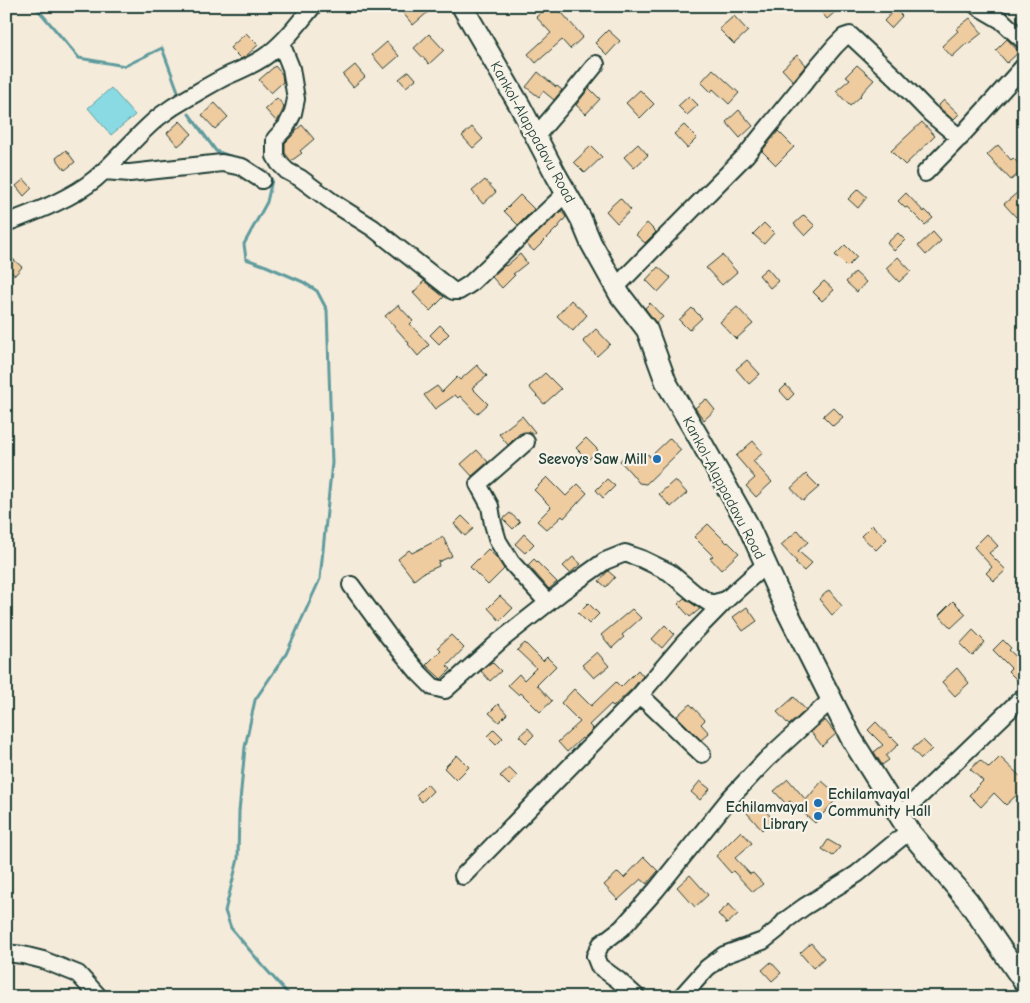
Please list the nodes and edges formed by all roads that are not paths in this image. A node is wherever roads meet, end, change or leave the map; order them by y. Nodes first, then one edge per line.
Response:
1 (313, 6) edge
2 (462, 6) edge
3 (978, 7) edge
4 (1024, 41) edge
5 (281, 43) junction
6 (596, 64) dead end
7 (1024, 66) edge
8 (536, 136) junction
9 (960, 138) junction
10 (104, 171) junction
11 (926, 173) dead end
12 (262, 180) dead end
13 (566, 193) junction
14 (6, 223) edge
15 (616, 287) junction
16 (526, 442) dead end
17 (766, 564) junction
18 (350, 585) dead end
19 (726, 600) junction
20 (548, 603) junction
21 (640, 695) junction
22 (1024, 696) edge
23 (831, 700) junction
24 (702, 754) dead end
25 (904, 824) junction
26 (463, 876) dead end
27 (6, 953) edge
28 (1024, 982) edge
29 (99, 997) edge
30 (637, 997) edge
31 (681, 997) edge

1 - 5 street
2 - 8 main road, Kankol-Alappadavu Road
3 - 4 street
5 - 10 street
5 - 13 street
6 - 8 street
7 - 9 street
8 - 13 main road, Kankol-Alappadavu Road
9 - 11 street
9 - 15 street
10 - 12 street
10 - 14 street
13 - 15 main road, Kankol-Alappadavu Road
15 - 17 main road, Kankol-Alappadavu Road
16 - 20 street
17 - 19 street
17 - 23 main road, Kankol-Alappadavu Road
18 - 20 street
19 - 20 street
19 - 21 street
21 - 24 street
21 - 26 street
22 - 25 street
23 - 25 main road, Kankol-Alappadavu Road
23 - 30 street
25 - 28 main road, Kankol-Alappadavu Road
25 - 31 street
27 - 29 street

